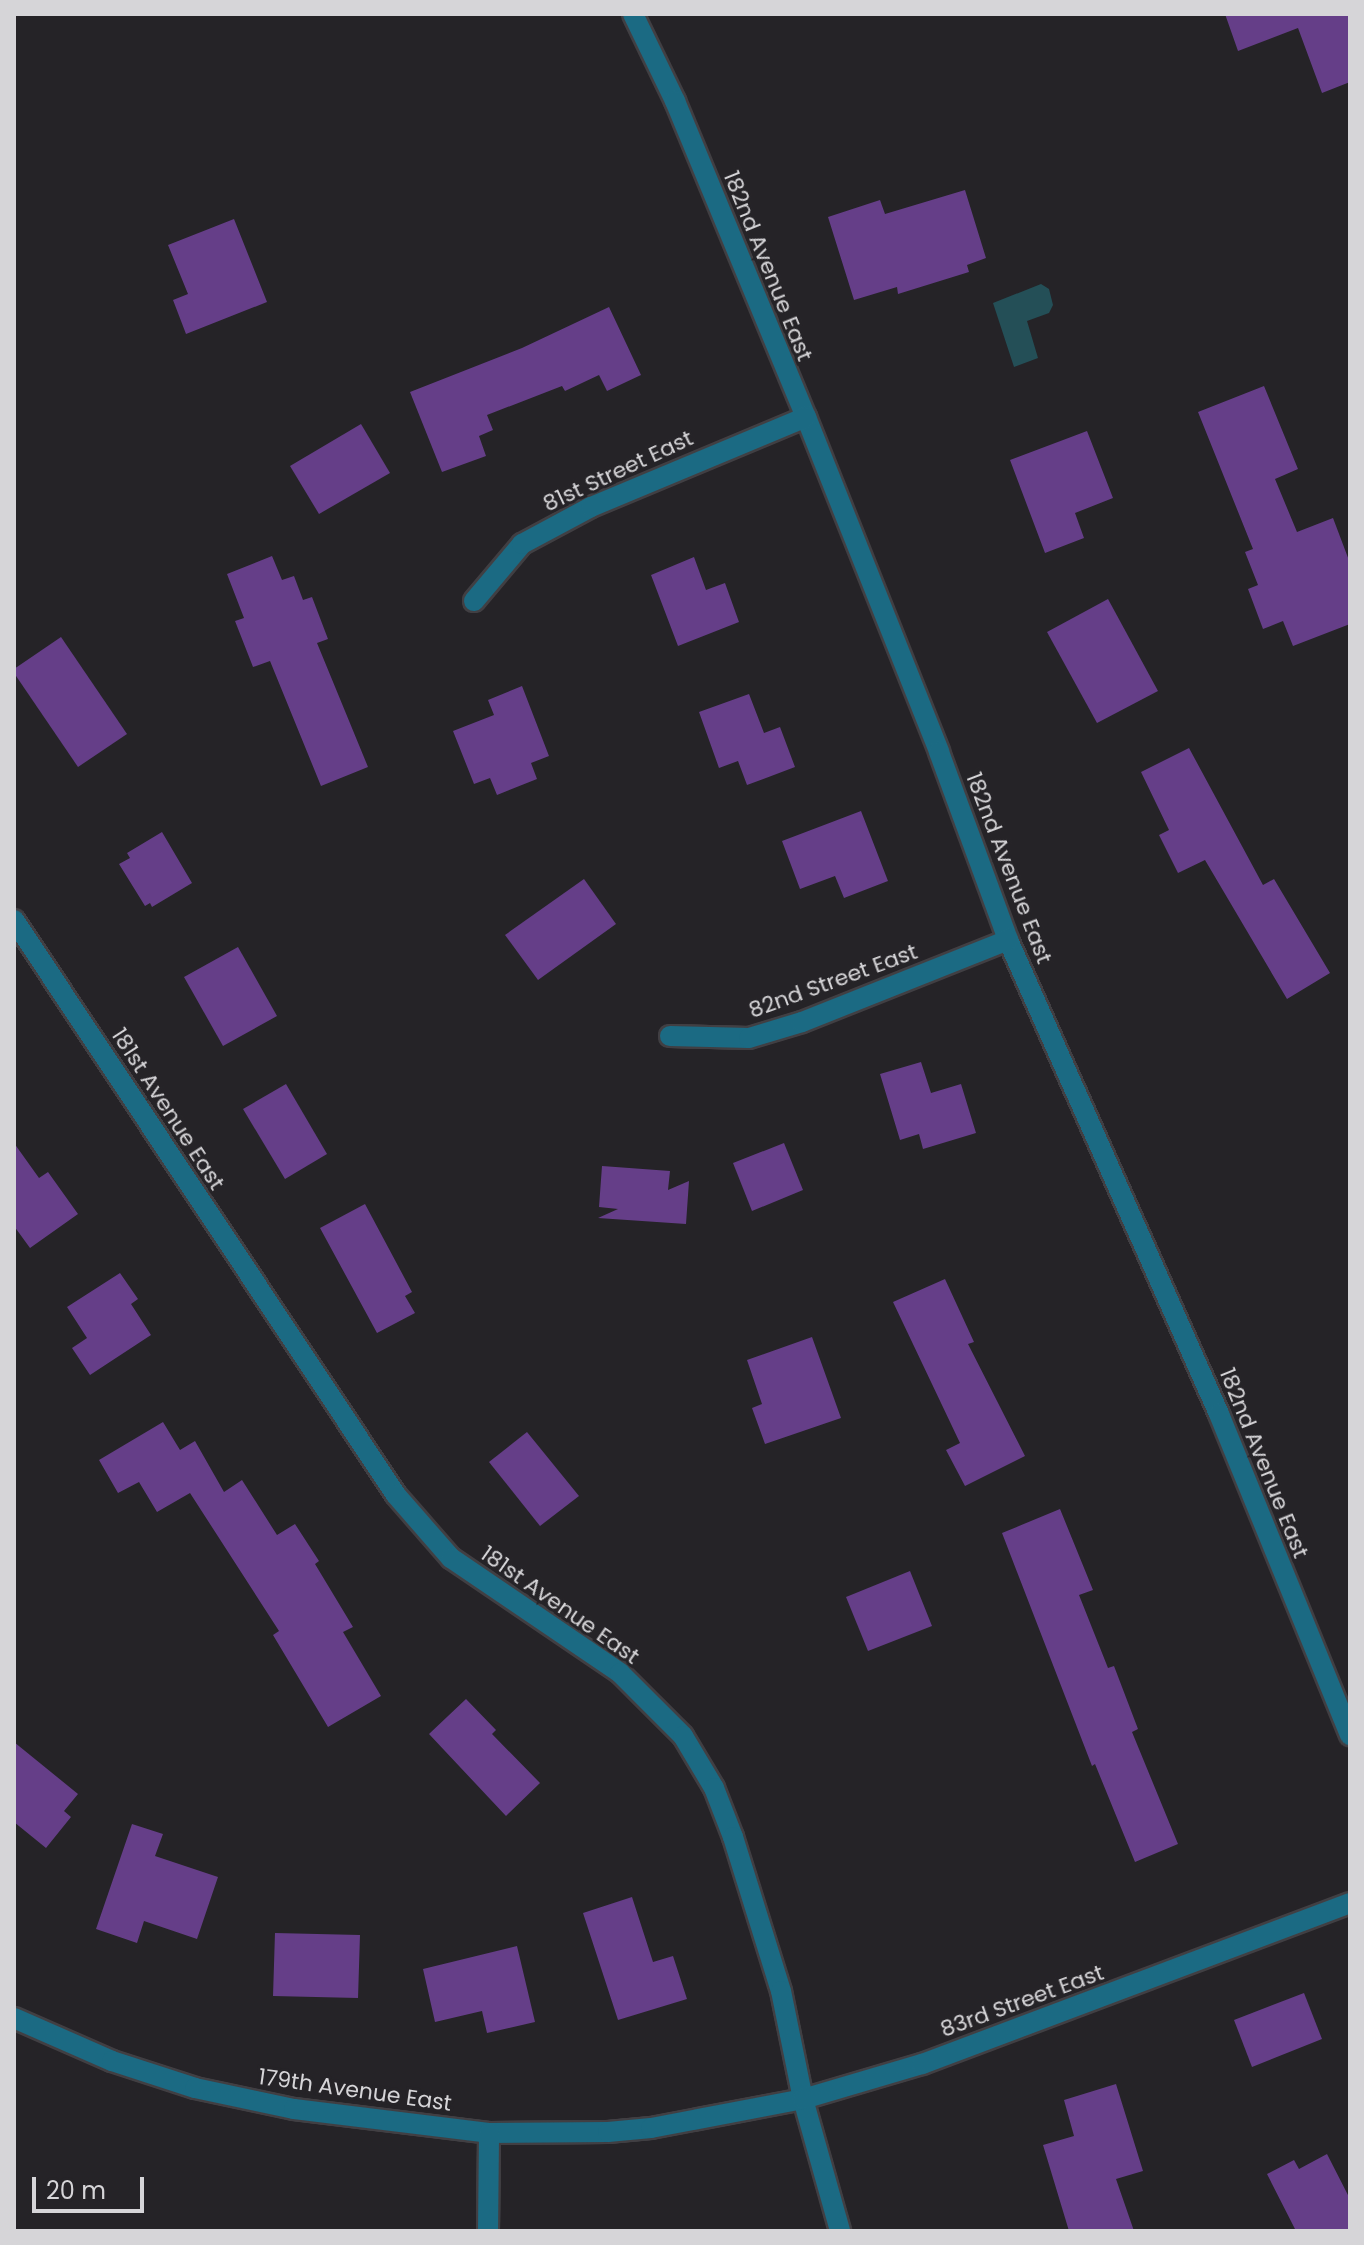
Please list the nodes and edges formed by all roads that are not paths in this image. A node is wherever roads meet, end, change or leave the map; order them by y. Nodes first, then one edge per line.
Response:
1 (633, 14) edge
2 (806, 417) junction
3 (474, 601) dead end
4 (14, 920) edge
5 (1008, 940) junction
6 (670, 1036) dead end
7 (1350, 1735) edge
8 (1350, 1903) edge
9 (14, 2018) edge
10 (803, 2099) junction
11 (703, 2119) joint
12 (489, 2133) junction
13 (488, 2231) edge
14 (840, 2231) edge

1 - 2 street, 182nd Avenue East
2 - 3 street, 81st Street East
2 - 5 street, 182nd Avenue East
4 - 10 street, 181st Avenue East
5 - 6 street, 82nd Street East
5 - 7 street, 182nd Avenue East
8 - 10 street, 83rd Street East
9 - 12 street, 179th Avenue East
10 - 11 street, 83rd Street East
10 - 14 street, 181st Avenue East
11 - 12 street, 179th Avenue East
12 - 13 street

